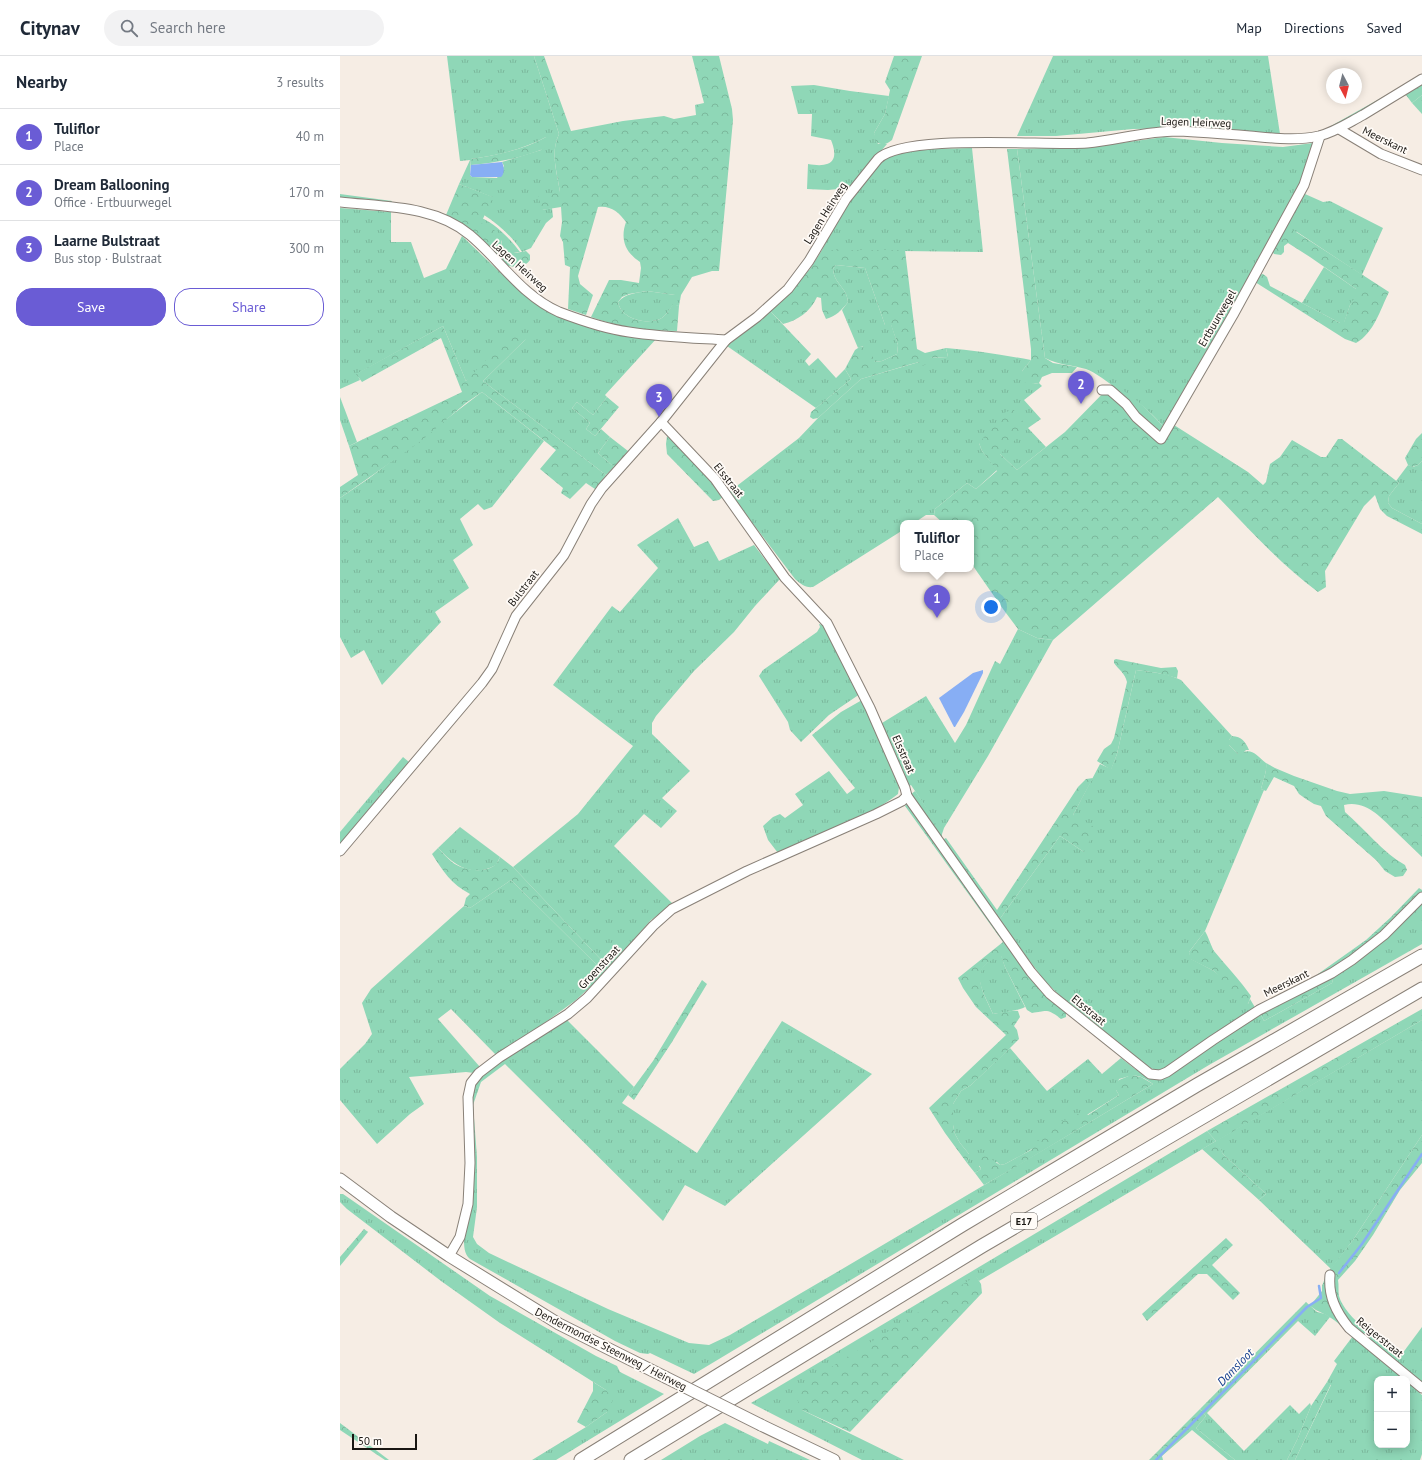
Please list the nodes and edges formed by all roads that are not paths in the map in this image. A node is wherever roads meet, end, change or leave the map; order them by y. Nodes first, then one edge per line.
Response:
1 (1422, 79) edge
2 (1339, 129) junction
3 (1320, 136) junction
4 (1422, 170) edge
5 (340, 202) edge
6 (726, 340) junction
7 (1102, 390) dead end
8 (661, 422) junction
9 (907, 796) junction
10 (340, 850) edge
11 (1422, 897) edge
12 (1422, 956) edge
13 (1422, 989) edge
14 (1150, 1074) joint
15 (340, 1178) edge
16 (449, 1256) junction
17 (1330, 1275) dead end
18 (1422, 1388) edge
19 (580, 1460) edge
20 (631, 1460) edge
21 (834, 1460) edge

1 - 2 street, Lagen Heirweg
2 - 3 street, Lagen Heirweg
2 - 4 street, Meerskant
3 - 6 street, Lagen Heirweg
3 - 7 street, Ertbuurwegel
5 - 6 street, Lagen Heirweg
6 - 8 street, Bulstraat
8 - 9 street, Elsstraat
8 - 10 street, Bulstraat
9 - 14 street, Elsstraat
9 - 16 street, Groenstraat
11 - 14 street, Meerskant
12 - 19 highway, E17
13 - 20 highway, E17
15 - 16 main road, Dendermondse Steenweg / Heirweg
16 - 21 main road, Dendermondse Steenweg / Heirweg, bridge
17 - 18 street, Reigerstraat

